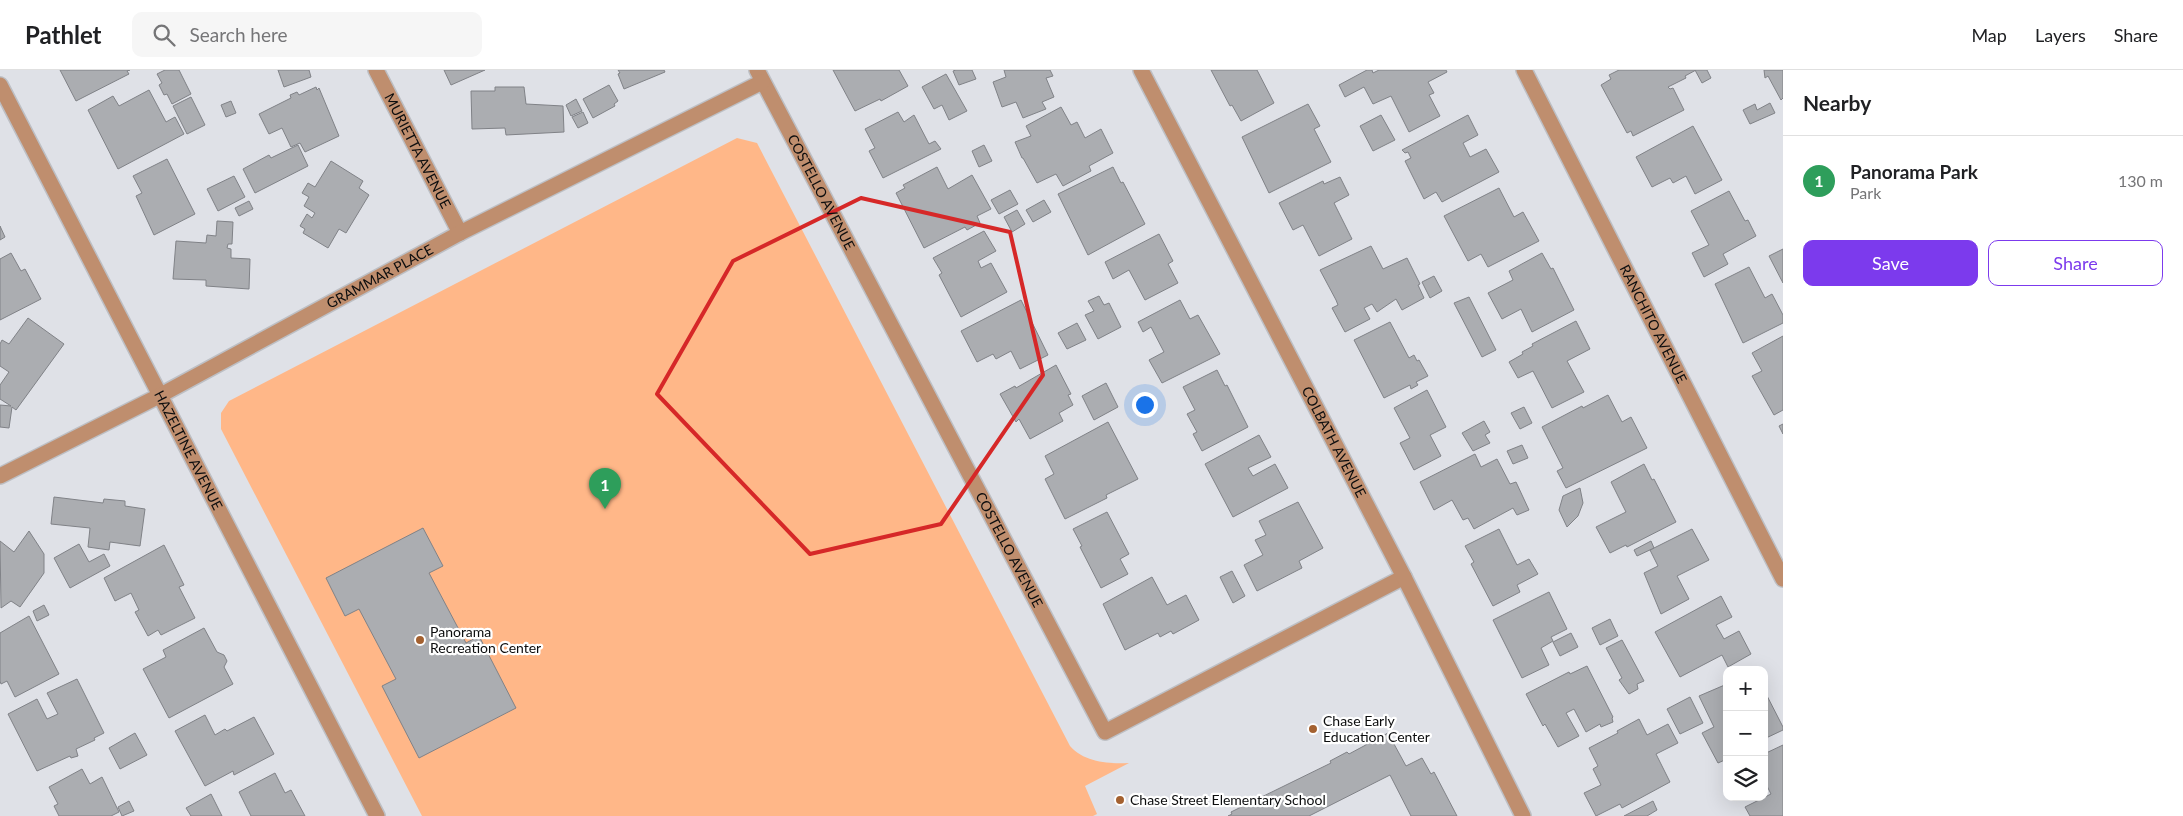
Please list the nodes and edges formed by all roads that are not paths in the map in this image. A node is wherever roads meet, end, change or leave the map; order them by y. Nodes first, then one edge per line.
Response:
1 (376, 70) edge
2 (1141, 70) edge
3 (1524, 70) edge
4 (759, 76) edge
5 (0, 85) edge
6 (460, 233) junction
7 (159, 396) junction
8 (0, 476) edge
9 (1404, 577) junction
10 (1783, 579) edge
11 (377, 816) edge
12 (1523, 816) edge

1 - 6 street, MURIETTA AVENUE
2 - 9 street, COLBATH AVENUE
3 - 10 street, RANCHITO AVENUE
4 - 6 street, GRAMMAR PLACE
4 - 9 street, COSTELLO AVENUE
5 - 7 street, HAZELTINE AVENUE
6 - 7 street, GRAMMAR PLACE
7 - 8 street, GRAMMAR PLACE
7 - 11 street, HAZELTINE AVENUE
9 - 12 street, COLBATH AVENUE

